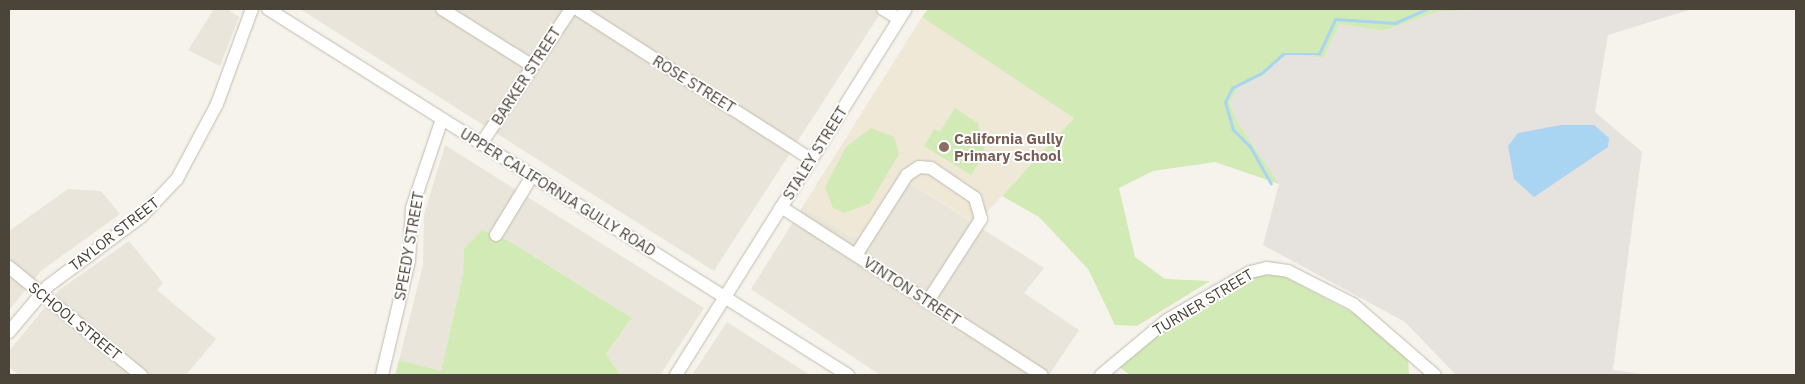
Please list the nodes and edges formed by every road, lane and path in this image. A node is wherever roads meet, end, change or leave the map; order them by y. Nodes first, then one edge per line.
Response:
1 (252, 9) edge
2 (267, 9) edge
3 (442, 9) edge
4 (571, 9) edge
5 (578, 9) edge
6 (883, 9) edge
7 (902, 14) edge
8 (242, 44) junction
9 (531, 65) junction
10 (442, 119) junction
11 (481, 144) junction
12 (811, 159) junction
13 (532, 176) junction
14 (781, 207) junction
15 (496, 235) dead end
16 (856, 255) junction
17 (9, 267) edge
18 (41, 293) junction
19 (725, 298) junction
20 (928, 300) junction
21 (9, 332) edge
22 (141, 375) edge
23 (382, 375) edge
24 (676, 375) edge
25 (848, 375) edge
26 (1042, 375) edge
27 (1101, 375) edge
28 (1435, 375) edge

1 - 8 street, TAYLOR STREET
2 - 8 street, TAYLOR STREET
2 - 10 street, UPPER CALIFORNIA GULLY ROAD
3 - 9 street
4 - 9 street, BARKER STREET
5 - 12 street, ROSE STREET
6 - 7 street
7 - 12 street, STALEY STREET
8 - 18 street, TAYLOR STREET
9 - 11 street, BARKER STREET
10 - 11 street, UPPER CALIFORNIA GULLY ROAD
10 - 23 street, SPEEDY STREET
11 - 13 street, UPPER CALIFORNIA GULLY ROAD
12 - 14 street, STALEY STREET
13 - 15 street
13 - 19 street, UPPER CALIFORNIA GULLY ROAD
14 - 16 street, VINTON STREET
14 - 19 street, STALEY STREET
16 - 20 street, VINTON STREET
16 - 20 street
17 - 18 street, SCHOOL STREET
18 - 21 street, TAYLOR STREET
18 - 22 street, SCHOOL STREET
19 - 24 street, STALEY STREET
19 - 25 street, UPPER CALIFORNIA GULLY ROAD
20 - 26 street, VINTON STREET
27 - 28 street, TURNER STREET

